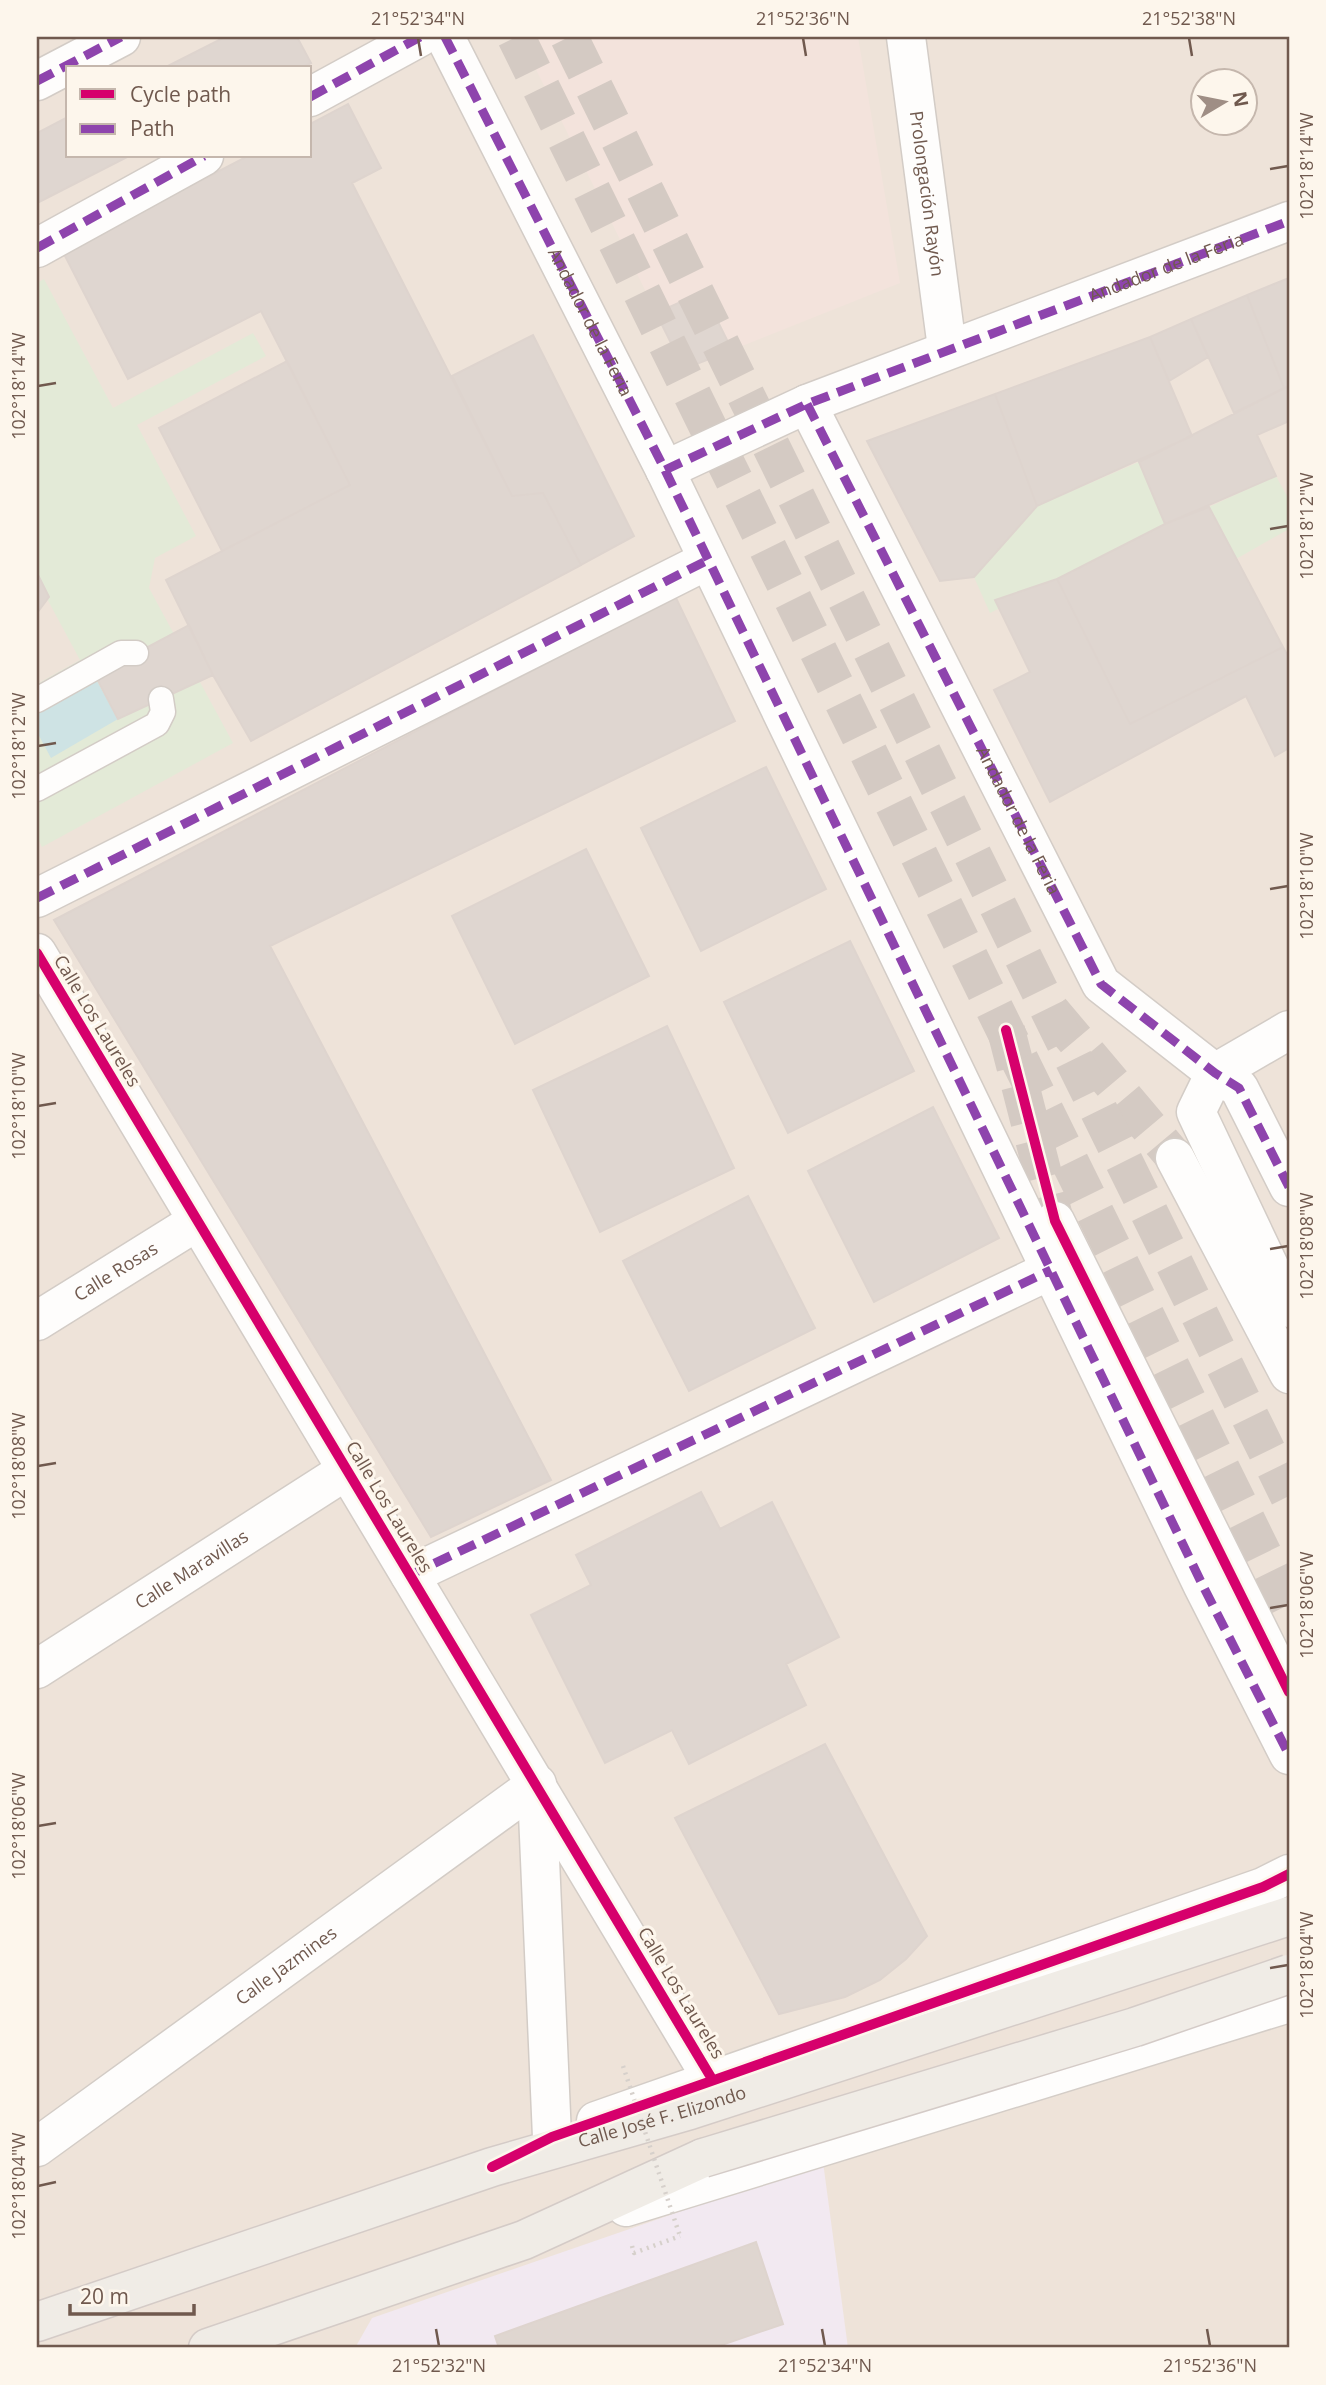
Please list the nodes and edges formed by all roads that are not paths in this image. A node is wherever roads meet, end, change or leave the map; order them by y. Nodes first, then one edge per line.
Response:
1 (121, 37) edge
2 (420, 37) edge
3 (445, 37) edge
4 (906, 37) edge
5 (37, 81) edge
6 (312, 96) edge
7 (200, 158) edge
8 (1289, 220) edge
9 (37, 248) edge
10 (947, 348) junction
11 (807, 404) junction
12 (665, 470) junction
13 (708, 560) junction
14 (135, 653) dead end
15 (161, 699) dead end
16 (37, 700) edge
17 (37, 789) edge
18 (37, 898) edge
19 (37, 953) edge
20 (1289, 1030) edge
21 (1215, 1073) junction
22 (1175, 1158) tunnel mouth
23 (1289, 1187) edge
24 (1055, 1221) tunnel mouth
25 (196, 1222) junction
26 (1051, 1270) junction
27 (1289, 1308) edge
28 (37, 1321) edge
29 (1289, 1374) edge
30 (347, 1470) junction
31 (410, 1575) junction
32 (37, 1670) edge
33 (1289, 1692) edge
34 (1289, 1755) edge
35 (537, 1784) junction
36 (1289, 1874) edge
37 (1289, 1916) edge
38 (1289, 1973) edge
39 (1289, 2003) edge
40 (1230, 2022) junction
41 (712, 2078) junction
42 (552, 2137) junction
43 (37, 2147) edge
44 (492, 2166) junction
45 (524, 2241) junction
46 (37, 2322) edge
47 (208, 2348) edge

1 - 5 street
2 - 6 street
3 - 12 street, Andador de la Feria
4 - 10 street, Prolongación Rayón
7 - 9 street
8 - 10 street, Andador de la Feria
10 - 11 street, Andador de la Feria
11 - 12 street, Andador de la Feria
11 - 21 street, Andador de la Feria
12 - 13 street
13 - 18 street
13 - 26 street
14 - 16 lane
15 - 17 lane
19 - 25 street, Calle Los Laureles
20 - 21 street
21 - 23 street, Andador de la Feria
21 - 27 street
22 - 29 street
24 - 33 street
25 - 28 street, Calle Rosas
25 - 30 street, Calle Los Laureles
26 - 31 street
26 - 34 street
30 - 31 street, Calle Los Laureles
30 - 32 street, Calle Maravillas
31 - 35 street, Calle Los Laureles
35 - 41 street, Calle Los Laureles
35 - 42 street
35 - 43 street, Calle Jazmines
36 - 41 street
37 - 44 main road, Calle José F. Elizondo
38 - 40 street
38 - 45 main road, bridge
39 - 40 street
40 - 45 street
41 - 42 street
42 - 44 street
44 - 46 main road, Calle José F. Elizondo
45 - 47 main road

